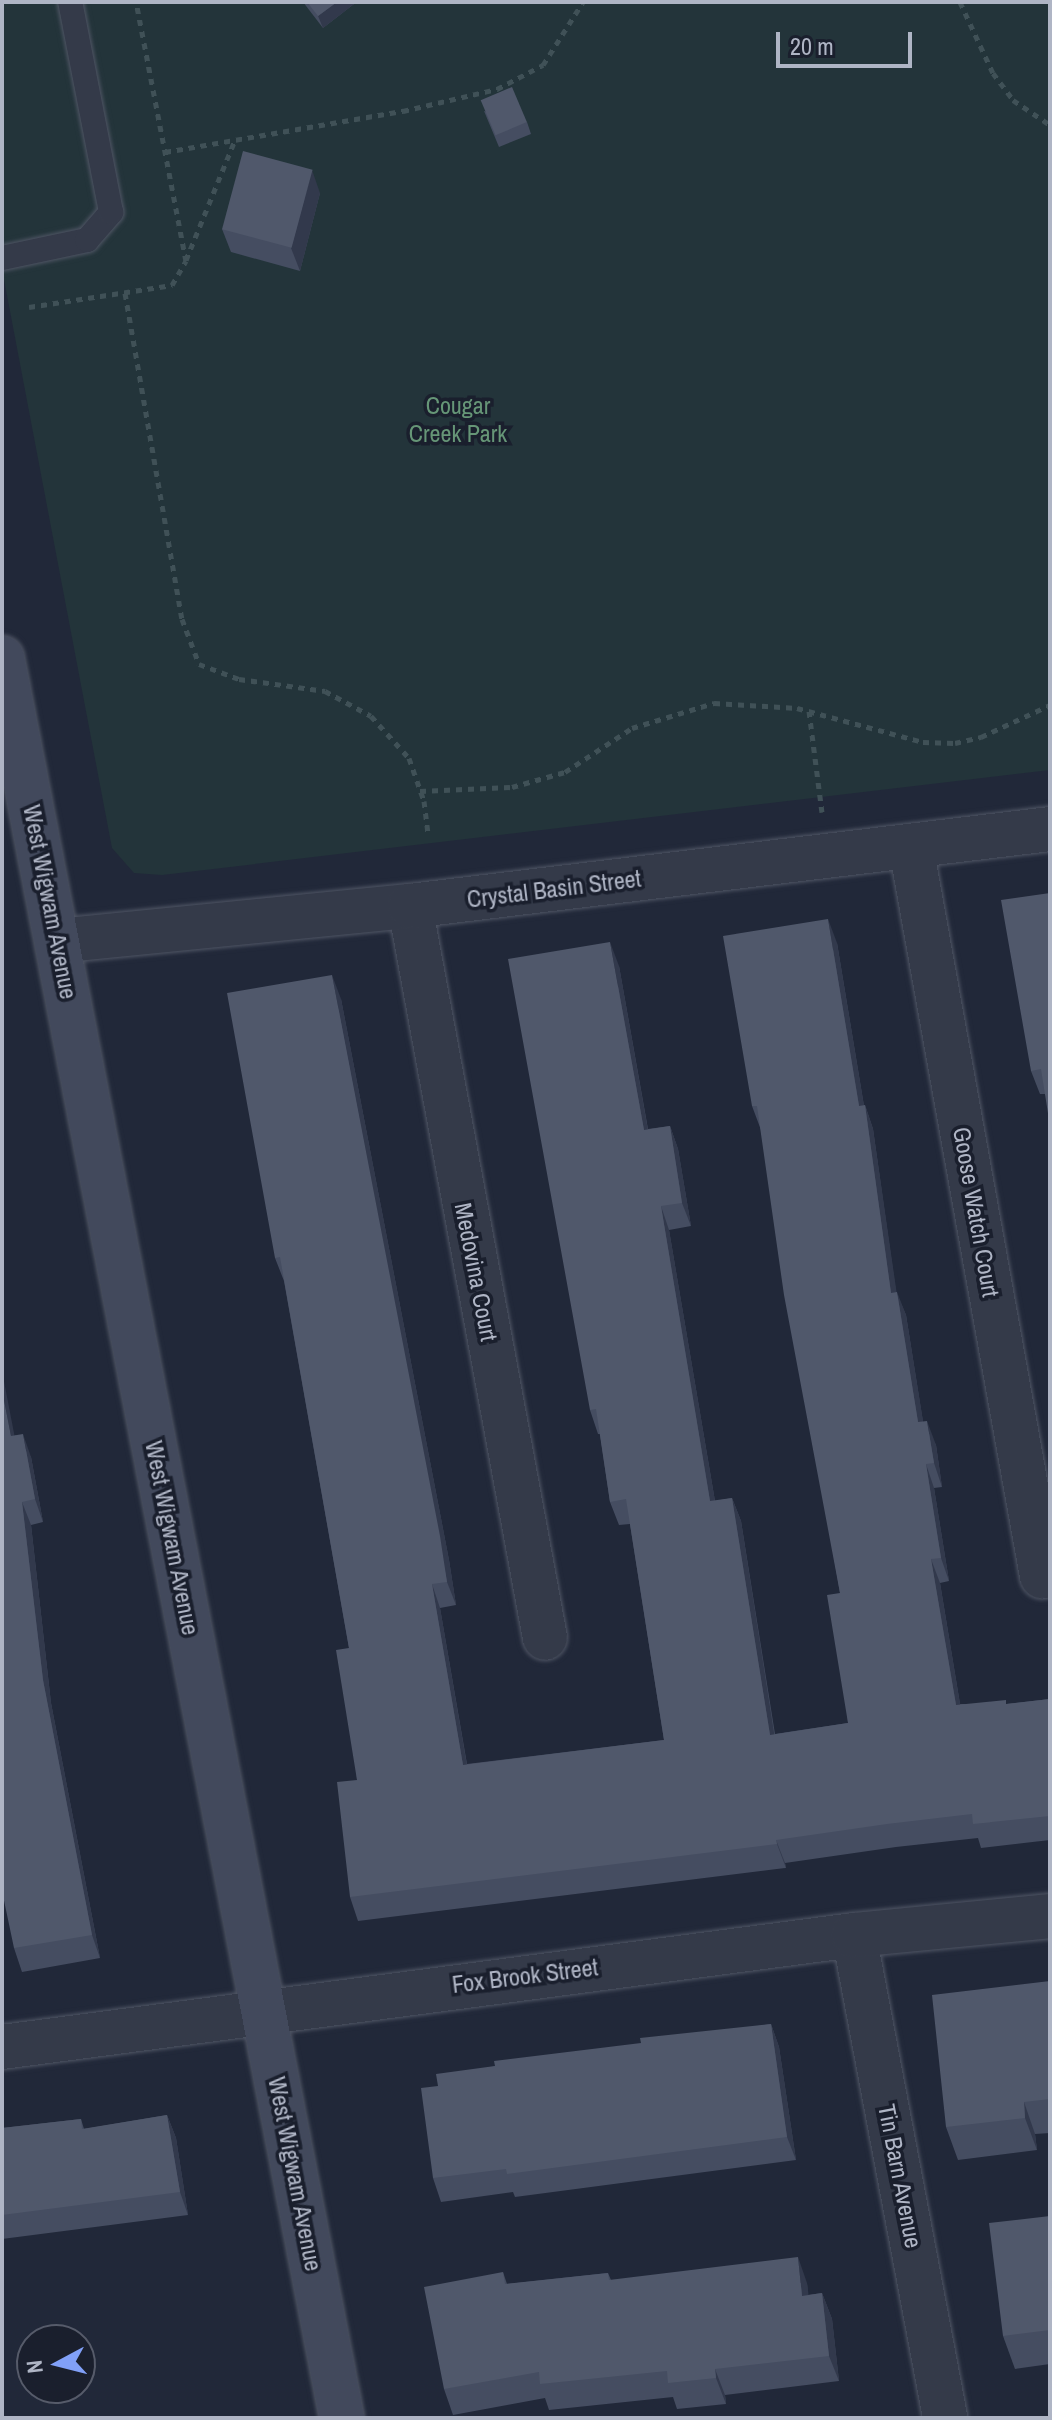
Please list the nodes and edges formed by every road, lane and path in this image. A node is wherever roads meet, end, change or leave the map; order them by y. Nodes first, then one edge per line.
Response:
1 (70, 2) edge
2 (583, 2) edge
3 (960, 2) edge
4 (1050, 125) edge
5 (235, 140) junction
6 (165, 152) dead end
7 (2, 258) edge
8 (186, 261) dead end
9 (125, 293) dead end
10 (2, 658) edge
11 (1050, 705) edge
12 (809, 711) junction
13 (420, 791) junction
14 (1050, 829) edge
15 (428, 836) dead end
16 (911, 847) junction
17 (828, 857) junction
18 (410, 906) junction
19 (57, 941) junction
20 (1042, 1576) dead end
21 (545, 1638) dead end
22 (1050, 1916) edge
23 (854, 1935) junction
24 (263, 2009) junction
25 (2, 2047) edge
26 (342, 2418) edge
27 (945, 2418) edge

1 - 7 lane
2 - 5 path
3 - 4 path
5 - 6 path
5 - 8 path
9 - 13 path
10 - 19 street, West Wigwam Avenue
11 - 12 path
12 - 13 path
12 - 17 path
13 - 15 path
14 - 16 street, Crystal Basin Street
16 - 17 street, Crystal Basin Street
16 - 20 street, Goose Watch Court
17 - 18 street, Crystal Basin Street
18 - 19 street, Crystal Basin Street
18 - 21 street, Medovina Court
19 - 24 street, West Wigwam Avenue
22 - 23 street, Fox Brook Street
23 - 24 street, Fox Brook Street
23 - 27 street, Tin Barn Avenue
24 - 25 street, Fox Brook Street
24 - 26 street, West Wigwam Avenue

